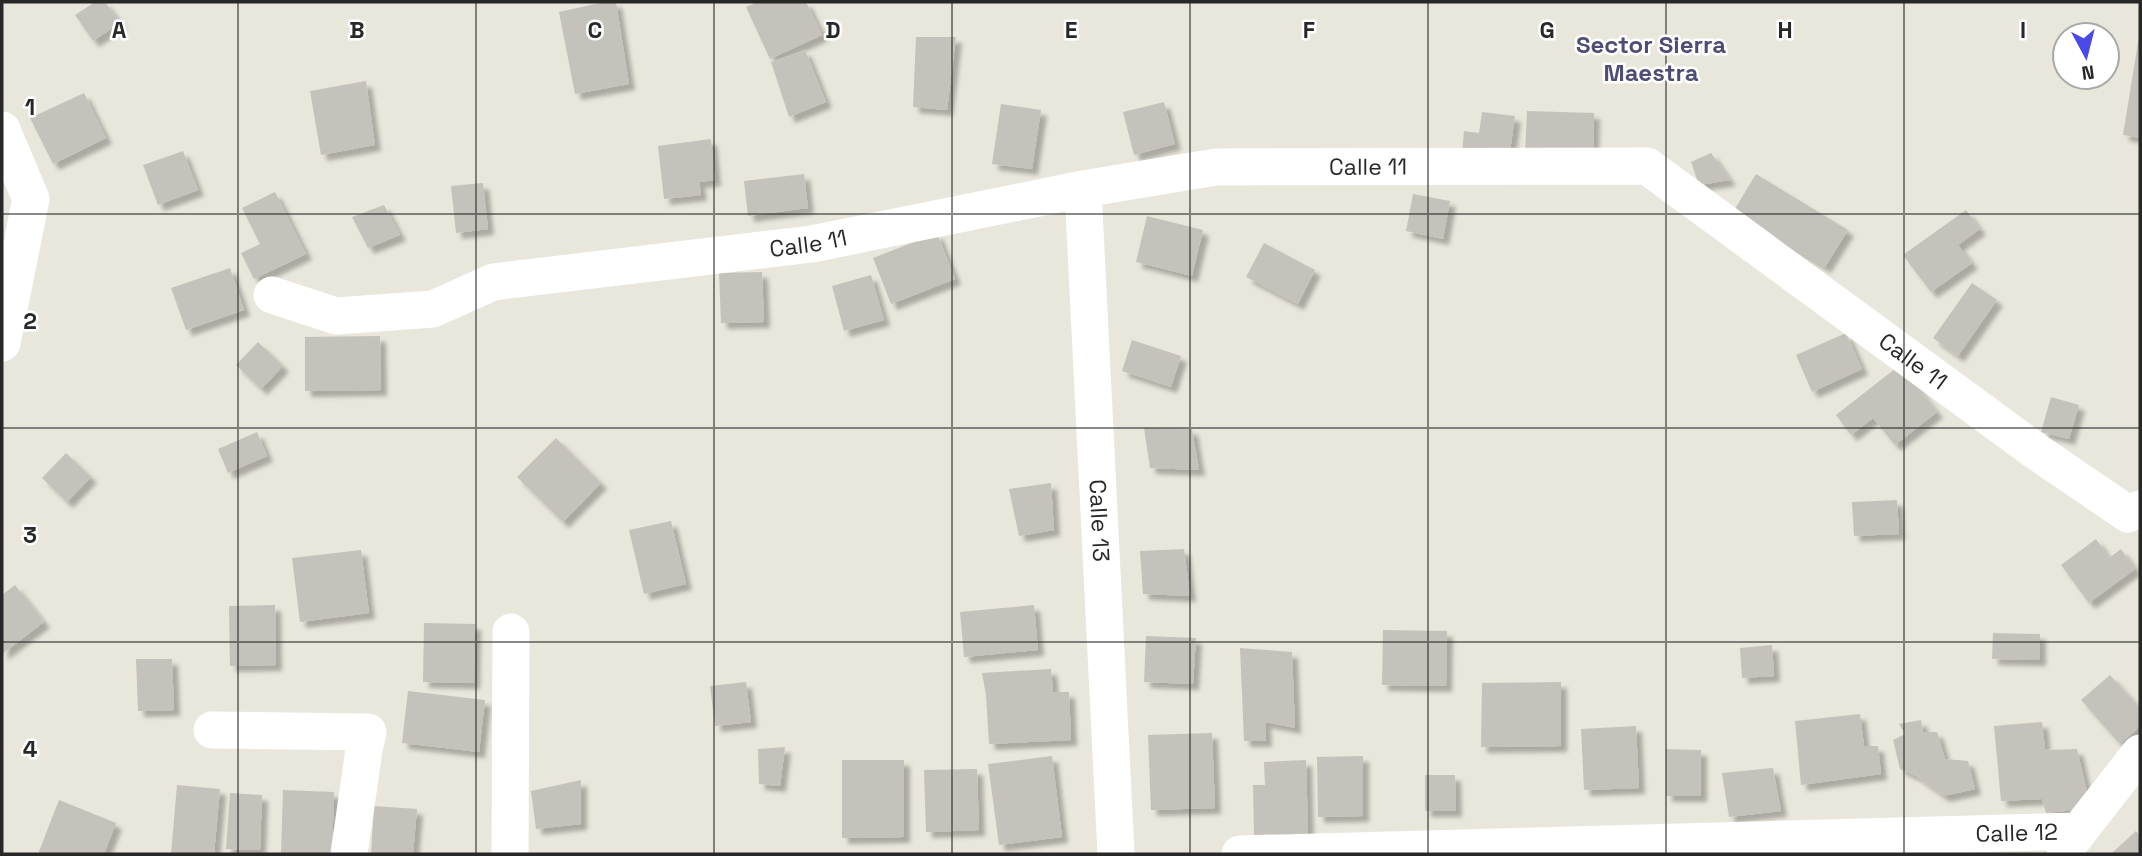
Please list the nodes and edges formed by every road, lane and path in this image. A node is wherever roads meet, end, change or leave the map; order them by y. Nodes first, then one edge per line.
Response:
1 (2, 130) edge
2 (1083, 189) junction
3 (272, 295) dead end
4 (2, 343) edge
5 (2140, 509) edge
6 (511, 632) dead end
7 (212, 730) dead end
8 (2140, 753) edge
9 (2070, 843) edge
10 (348, 854) edge
11 (510, 854) edge
12 (1116, 854) edge
13 (1240, 854) edge

1 - 4 street
2 - 3 street, Calle 11
2 - 5 street, Calle 11
2 - 12 street, Calle 13
6 - 11 street
7 - 10 street
8 - 9 street
9 - 13 street, Calle 12

